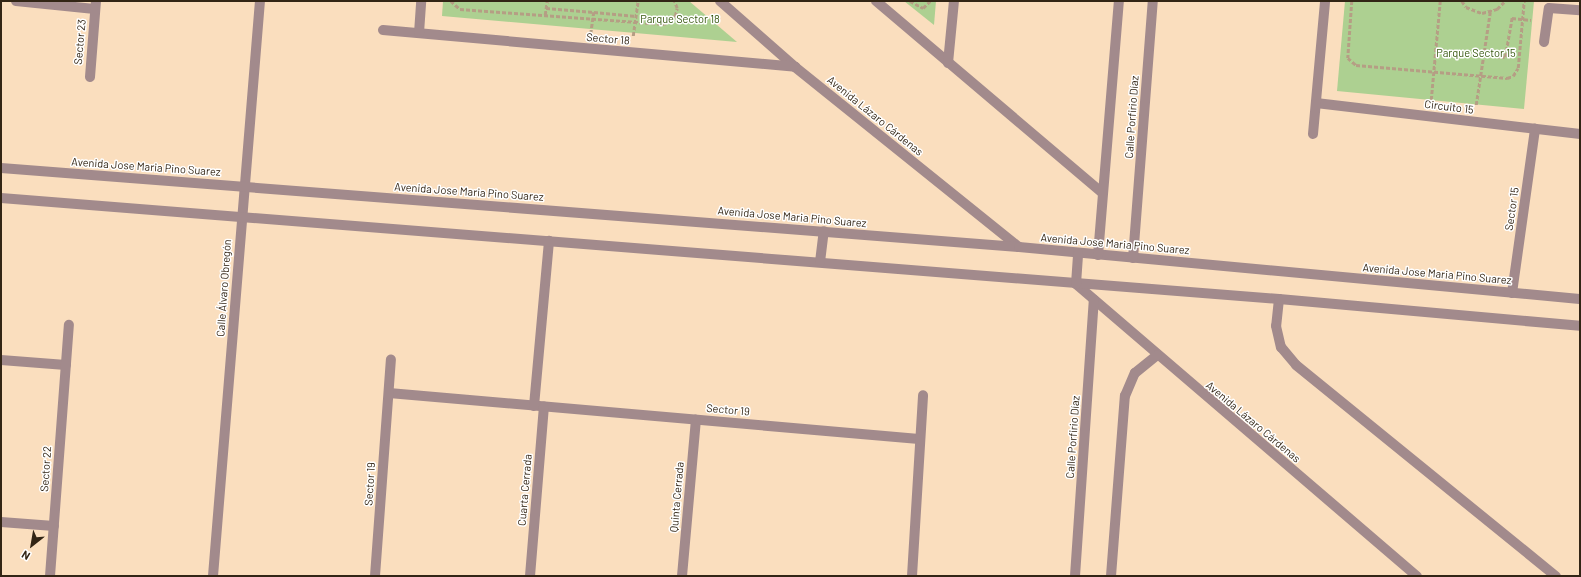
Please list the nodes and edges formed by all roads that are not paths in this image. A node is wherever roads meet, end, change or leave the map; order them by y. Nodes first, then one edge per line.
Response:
1 (16, 1) edge
2 (260, 1) edge
3 (421, 1) edge
4 (720, 1) edge
5 (876, 1) edge
6 (954, 1) edge
7 (1119, 1) edge
8 (1153, 1) edge
9 (1322, 1) edge
10 (95, 5) edge
11 (1580, 10) edge
12 (383, 30) dead end
13 (419, 33) junction
14 (1544, 42) dead end
15 (948, 63) junction
16 (795, 68) junction
17 (90, 77) dead end
18 (1316, 103) junction
19 (1535, 129) junction
20 (1312, 134) dead end
21 (1580, 134) edge
22 (1, 168) edge
23 (244, 186) junction
24 (1102, 192) junction
25 (1, 198) edge
26 (242, 217) junction
27 (824, 231) junction
28 (549, 241) junction
29 (1018, 247) junction
30 (1078, 254) junction
31 (1098, 255) junction
32 (1133, 258) junction
33 (820, 262) junction
34 (1076, 284) junction
35 (1512, 292) junction
36 (1279, 299) junction
37 (1580, 299) edge
38 (1094, 300) junction
39 (69, 325) dead end
40 (1580, 326) edge
41 (1157, 355) junction
42 (1, 360) edge
43 (391, 360) dead end
44 (66, 365) junction
45 (389, 393) junction
46 (923, 395) dead end
47 (539, 406) junction
48 (696, 420) junction
49 (919, 439) junction
50 (1, 522) edge
51 (54, 526) junction
52 (50, 576) edge
53 (213, 576) edge
54 (375, 576) edge
55 (530, 576) edge
56 (682, 576) edge
57 (912, 576) edge
58 (1075, 576) edge
59 (1111, 576) edge
60 (1417, 576) edge
61 (1556, 576) edge

1 - 10 street, Sector 23
2 - 23 street, Calle Álvaro Obregón
3 - 13 street
4 - 16 street, Avenida Lázaro Cárdenas
5 - 15 street
6 - 15 street
7 - 24 street, Calle Porfirio Díaz
8 - 32 street, Calle Porfirio Díaz
9 - 18 street
10 - 17 street, Sector 23
11 - 14 street
12 - 13 street, Sector 18
13 - 16 street, Sector 18
15 - 24 street
16 - 29 street, Avenida Lázaro Cárdenas
18 - 19 street, Circuito 15
18 - 20 street
19 - 21 street, Circuito 15
19 - 35 street, Sector 15
22 - 23 street, Avenida Jose Maria Pino Suarez
23 - 26 street, Calle Álvaro Obregón
23 - 27 street, Avenida Jose Maria Pino Suarez
24 - 31 street, Calle Porfirio Díaz
25 - 26 street
26 - 28 street
26 - 53 street, Calle Álvaro Obregón
27 - 29 street, Avenida Jose Maria Pino Suarez
27 - 33 street
28 - 33 street
28 - 47 street
29 - 30 street, Avenida Jose Maria Pino Suarez
30 - 31 street, Avenida Jose Maria Pino Suarez
30 - 34 street
31 - 32 street, Avenida Jose Maria Pino Suarez
32 - 35 street, Avenida Jose Maria Pino Suarez
33 - 34 street
34 - 36 street
34 - 38 street, Avenida Lázaro Cárdenas
35 - 37 street, Avenida Jose Maria Pino Suarez
36 - 40 street
36 - 61 street
38 - 41 street, Avenida Lázaro Cárdenas
38 - 58 street, Calle Porfirio Díaz
39 - 44 street, Sector 22
41 - 59 street
41 - 60 street, Avenida Lázaro Cárdenas
42 - 44 street
43 - 45 street, Sector 19
44 - 51 street, Sector 22
45 - 47 street, Sector 19
45 - 54 street, Sector 19
46 - 49 street
47 - 48 street, Sector 19
47 - 55 street, Cuarta Cerrada
48 - 49 street, Sector 19
48 - 56 street, Quinta Cerrada
49 - 57 street
50 - 51 street
51 - 52 street, Sector 22

